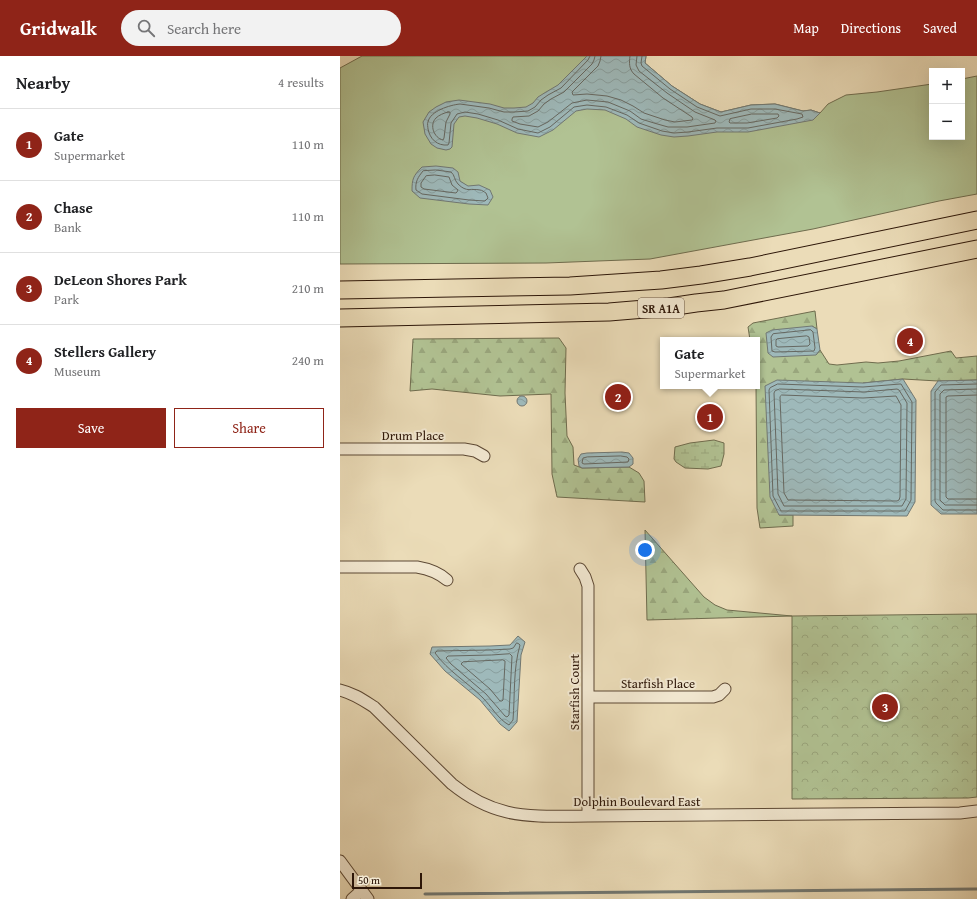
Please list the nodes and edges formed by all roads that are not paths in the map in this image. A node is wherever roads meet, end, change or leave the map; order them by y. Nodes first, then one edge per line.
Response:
1 (977, 220) edge
2 (977, 249) edge
3 (390, 289) junction
4 (340, 290) edge
5 (340, 296) edge
6 (340, 318) edge
7 (340, 449) edge
8 (484, 456) dead end
9 (340, 567) edge
10 (580, 569) dead end
11 (447, 580) dead end
12 (725, 689) dead end
13 (340, 690) edge
14 (588, 697) junction
15 (977, 812) edge
16 (588, 816) junction
17 (340, 861) edge
18 (364, 895) edge
19 (352, 899) edge

1 - 3 main road, SR A1A
2 - 6 main road, SR A1A
3 - 4 main road, SR A1A
3 - 5 main road
7 - 8 street, Drum Place
9 - 11 street
10 - 14 street, Starfish Court
12 - 14 street, Starfish Place
13 - 16 street, Dolphin Boulevard East
14 - 16 street, Starfish Court
15 - 16 street, Dolphin Boulevard East
17 - 18 street
18 - 19 street

